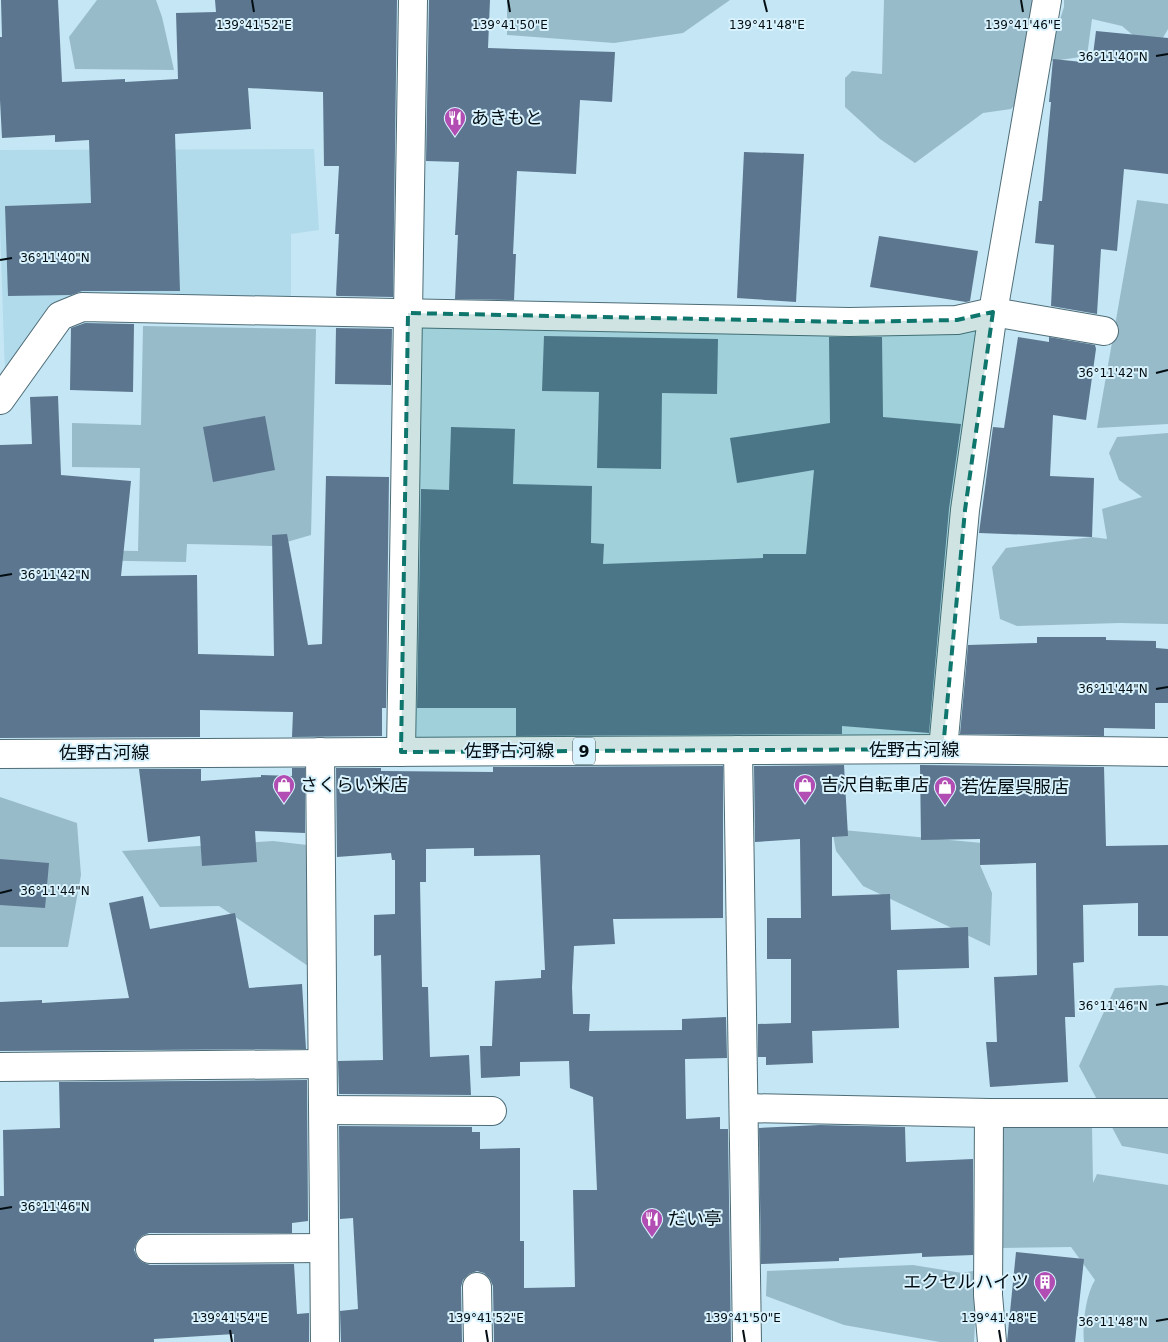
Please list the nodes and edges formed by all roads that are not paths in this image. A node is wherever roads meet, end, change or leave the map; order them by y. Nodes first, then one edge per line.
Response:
1 (413, 0) edge
2 (1047, 0) edge
3 (993, 312) junction
4 (408, 313) junction
5 (1104, 332) dead end
6 (0, 400) edge
7 (944, 749) junction
8 (738, 750) junction
9 (320, 752) junction
10 (401, 752) junction
11 (1168, 752) edge
12 (0, 754) edge
13 (322, 1064) junction
14 (0, 1067) edge
15 (744, 1108) junction
16 (324, 1110) junction
17 (492, 1111) dead end
18 (989, 1112) junction
19 (1168, 1113) edge
20 (150, 1248) dead end
21 (324, 1248) junction
22 (477, 1286) dead end
23 (325, 1342) edge
24 (478, 1342) edge
25 (746, 1342) edge
26 (992, 1342) edge

1 - 4 street
2 - 3 street
3 - 4 street
3 - 5 street
3 - 7 street
4 - 6 street
4 - 10 street
7 - 8 street, 佐野古河線 / 9
7 - 11 street, 佐野古河線 / 9
8 - 10 street, 佐野古河線 / 9
8 - 15 street
9 - 10 street, 佐野古河線 / 9
9 - 12 street, 佐野古河線 / 9
9 - 13 street
13 - 14 street
13 - 16 street
15 - 18 street
15 - 25 street
16 - 17 street
16 - 21 street
18 - 19 street
18 - 26 street
20 - 21 street
21 - 23 street
22 - 24 street

